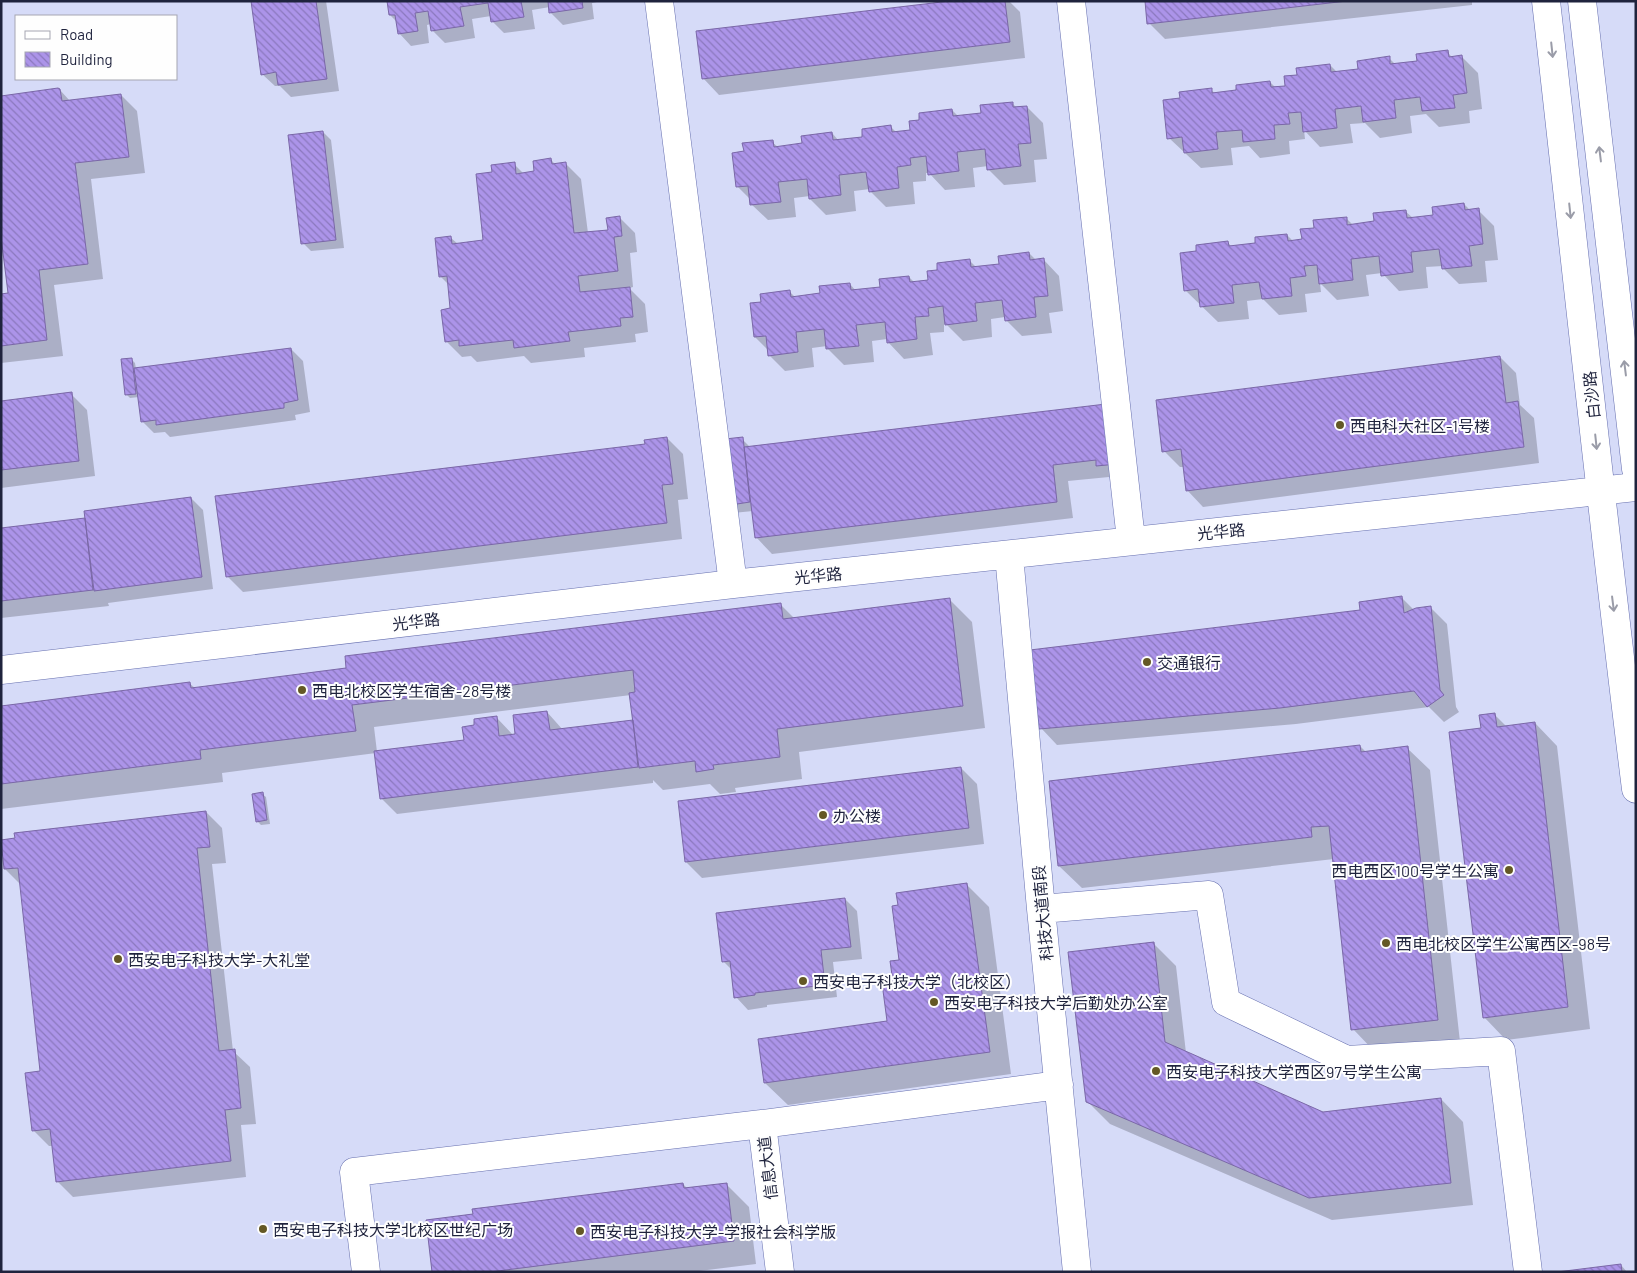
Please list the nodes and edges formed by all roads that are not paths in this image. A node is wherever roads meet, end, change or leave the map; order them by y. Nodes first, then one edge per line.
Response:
1 (659, 1) edge
2 (1071, 1) edge
3 (1546, 1) edge
4 (1582, 1) edge
5 (1636, 468) edge
6 (1636, 487) edge
7 (1601, 491) junction
8 (1130, 540) junction
9 (1009, 555) junction
10 (733, 584) junction
11 (1, 670) edge
12 (1636, 789) edge
13 (1041, 909) junction
14 (1059, 1085) junction
15 (762, 1124) junction
16 (366, 1272) edge
17 (780, 1272) edge
18 (1077, 1272) edge
19 (1528, 1272) edge

1 - 10 street
2 - 8 street
3 -> 7 street, 白沙路
5 -> 4 street
6 - 7 street, 光华路
7 - 8 street, 光华路
7 -> 12 street, 白沙路
8 - 9 street, 光华路
9 - 10 street, 光华路
9 - 13 street, 科技大道南段
10 - 11 street, 光华路
13 - 14 street, 科技大道南段
13 - 19 street
14 - 15 street
14 - 18 street, 科技大道南段
15 - 16 street
15 - 17 street, 信息大道

